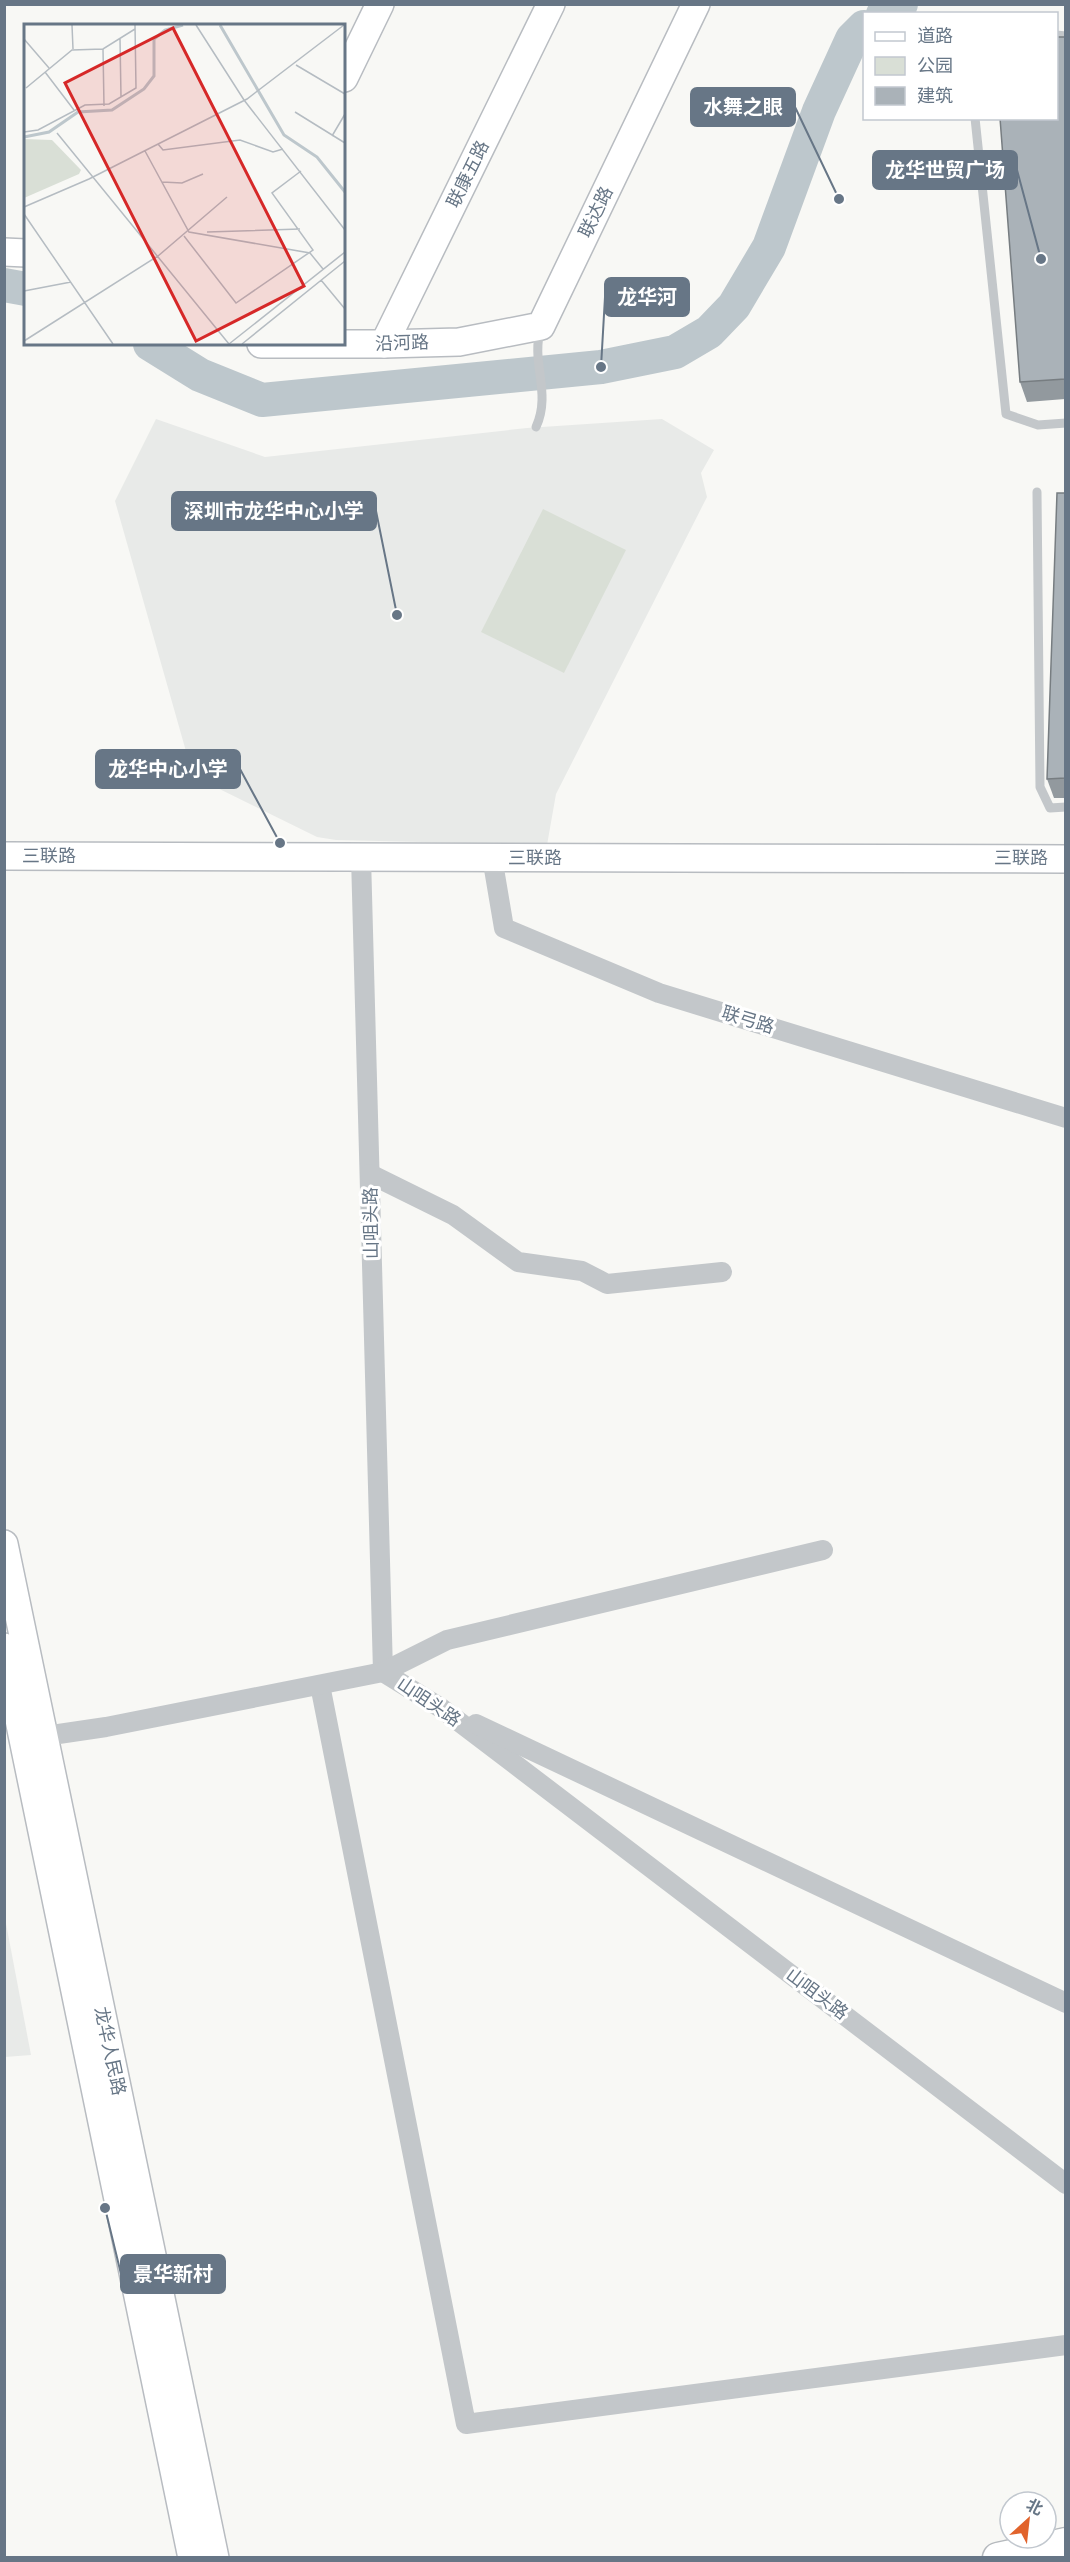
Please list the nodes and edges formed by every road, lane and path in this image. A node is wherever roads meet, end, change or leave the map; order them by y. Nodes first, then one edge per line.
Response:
1 (380, 4) edge
2 (551, 4) edge
3 (696, 4) edge
4 (345, 76) edge
5 (975, 120) edge
6 (4, 252) edge
7 (24, 253) edge
8 (540, 338) junction
9 (345, 345) edge
10 (384, 345) junction
11 (1065, 423) edge
12 (536, 428) dead end
13 (1037, 492) dead end
14 (1065, 807) edge
15 (4, 856) edge
16 (361, 857) junction
17 (492, 857) junction
18 (1065, 859) edge
19 (1065, 1118) edge
20 (370, 1174) junction
21 (722, 1272) dead end
22 (4, 1544) edge
23 (823, 1550) dead end
24 (4, 1647) edge
25 (383, 1672) junction
26 (320, 1685) junction
27 (441, 1708) junction
28 (24, 1738) edge
29 (1065, 2003) edge
30 (1065, 2184) edge
31 (1065, 2345) edge
32 (1065, 2543) edge
33 (192, 2558) edge
34 (215, 2558) edge
35 (998, 2558) edge

1 - 4 street
2 - 10 street, 联康五路
3 - 8 street, 联达路
5 - 11 lane
6 - 7 street
8 - 10 street, 沿河路
8 - 12 lane
9 - 10 street, 沿河路
13 - 14 lane
15 - 16 street, 三联路
16 - 17 street, 三联路
16 - 20 street, 山咀头路
17 - 18 street, 三联路
17 - 19 street, 联弓路
20 - 21 street
20 - 25 street, 山咀头路
22 - 28 street, 龙华人民路
23 - 25 street
24 - 28 street, 龙华人民路
25 - 26 street
25 - 27 street, 山咀头路
26 - 28 street
26 - 31 street
27 - 29 street
27 - 30 street, 山咀头路
28 - 33 street, 龙华人民路
28 - 34 street, 龙华人民路
32 - 35 main road

